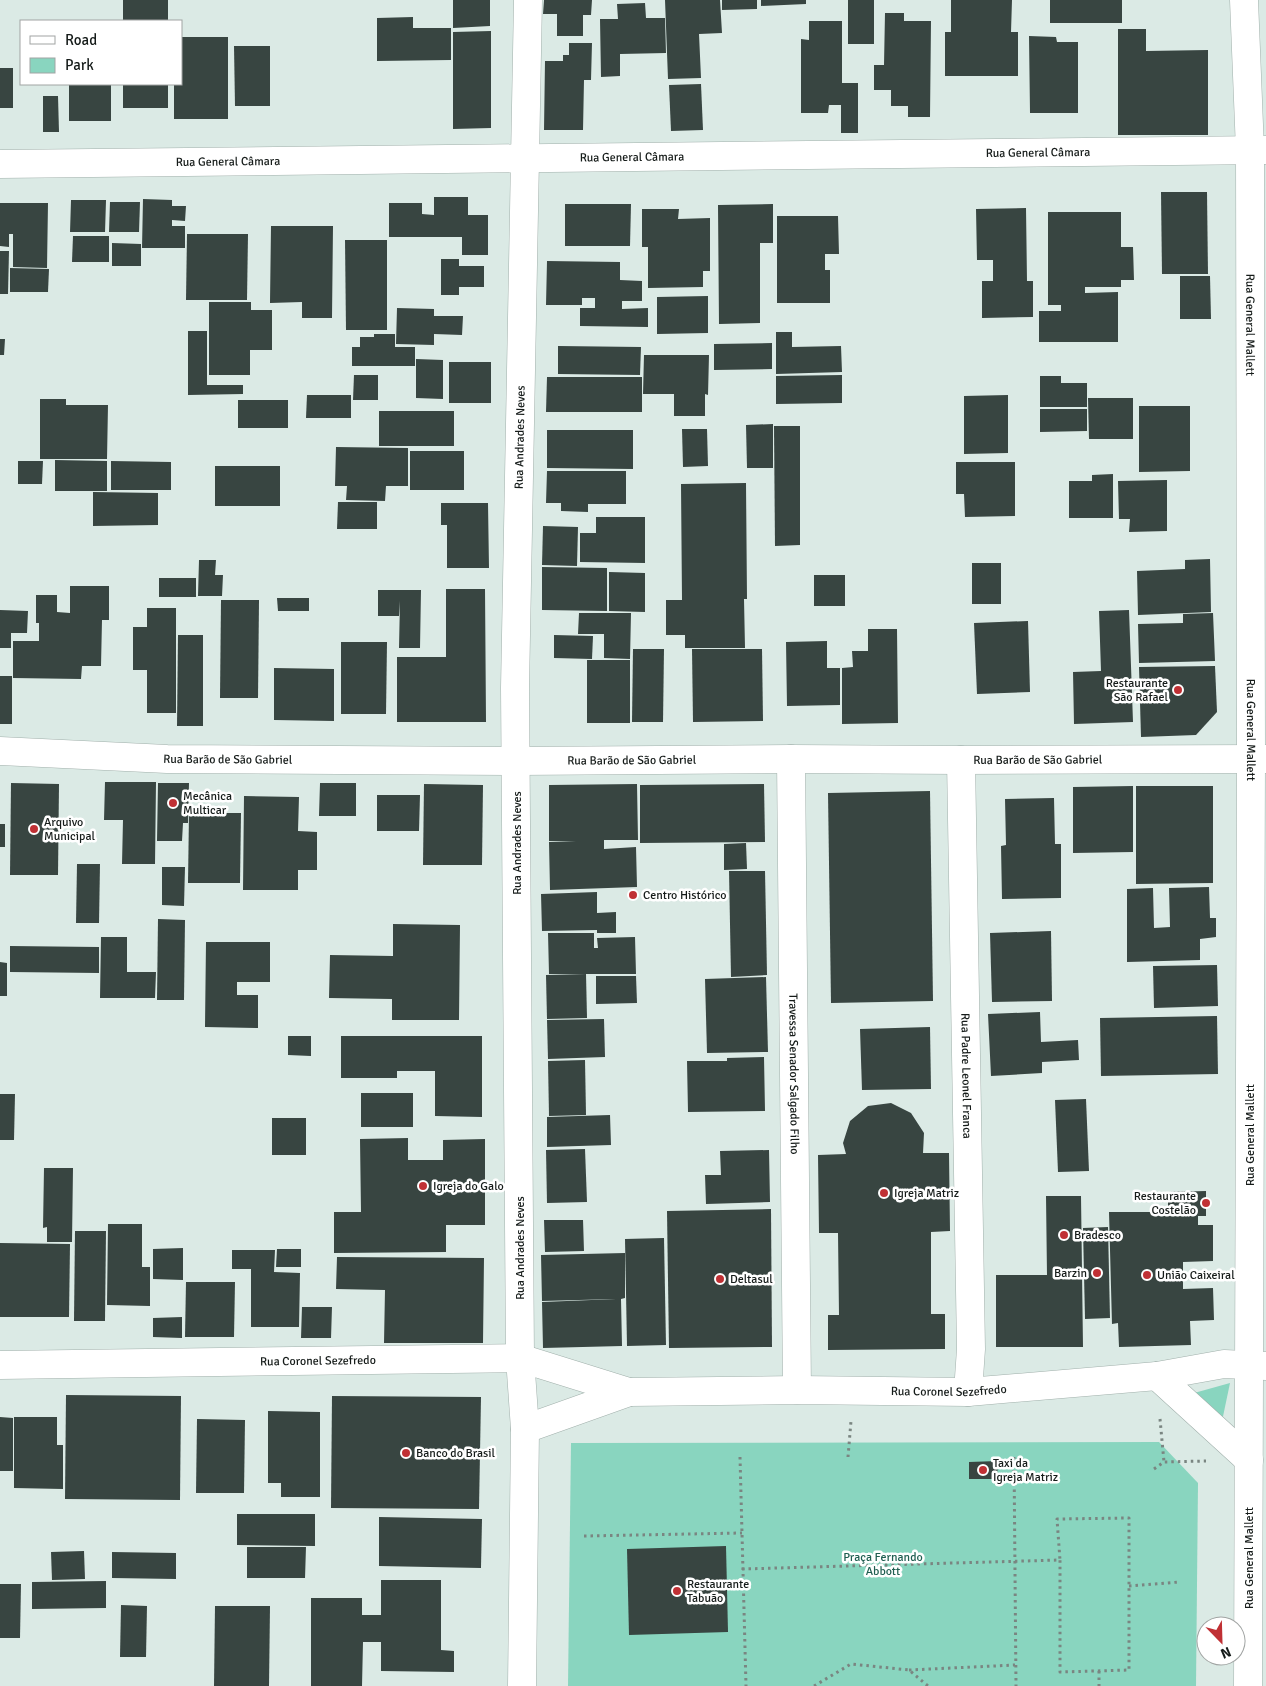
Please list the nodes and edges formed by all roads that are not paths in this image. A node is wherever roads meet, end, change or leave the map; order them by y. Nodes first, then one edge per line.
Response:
1 (528, 0) edge
2 (1244, 0) edge
3 (1258, 150) edge
4 (526, 158) junction
5 (0, 164) edge
6 (0, 751) edge
7 (791, 758) junction
8 (1258, 759) edge
9 (961, 760) junction
10 (517, 761) junction
11 (520, 1358) junction
12 (0, 1365) edge
13 (1258, 1365) edge
14 (1157, 1376) junction
15 (797, 1390) junction
16 (629, 1392) junction
17 (968, 1392) junction
18 (526, 1429) junction
19 (1249, 1460) junction
20 (522, 1686) edge
21 (1248, 1686) edge

1 - 4 street, Rua Andrades Neves
2 - 3 street, Rua General Mallett
3 - 4 street, Rua General Câmara
3 - 8 street, Rua General Mallett
4 - 5 street, Rua General Câmara
4 - 10 street, Rua Andrades Neves
6 - 10 street, Rua Barão de São Gabriel
7 - 9 street, Rua Barão de São Gabriel
7 - 10 street, Rua Barão de São Gabriel
7 - 15 street, Travessa Senador Salgado Filho
8 - 9 street, Rua Barão de São Gabriel
8 - 13 street, Rua General Mallett
9 - 17 street, Rua Padre Leonel Franca
10 - 11 street, Rua Andrades Neves
11 - 12 street, Rua Coronel Sezefredo
11 - 16 street, Rua Coronel Sezefredo
11 - 18 street, Rua Andrades Neves
13 - 14 street, Rua Coronel Sezefredo
13 - 19 street, Rua General Mallett
14 - 17 street, Rua Coronel Sezefredo
14 - 19 street
15 - 16 street, Rua Coronel Sezefredo
15 - 17 street, Rua Coronel Sezefredo
16 - 18 street, Rua Coronel Sezefredo
18 - 20 street, Rua Andrades Neves
19 - 21 street, Rua General Mallett

